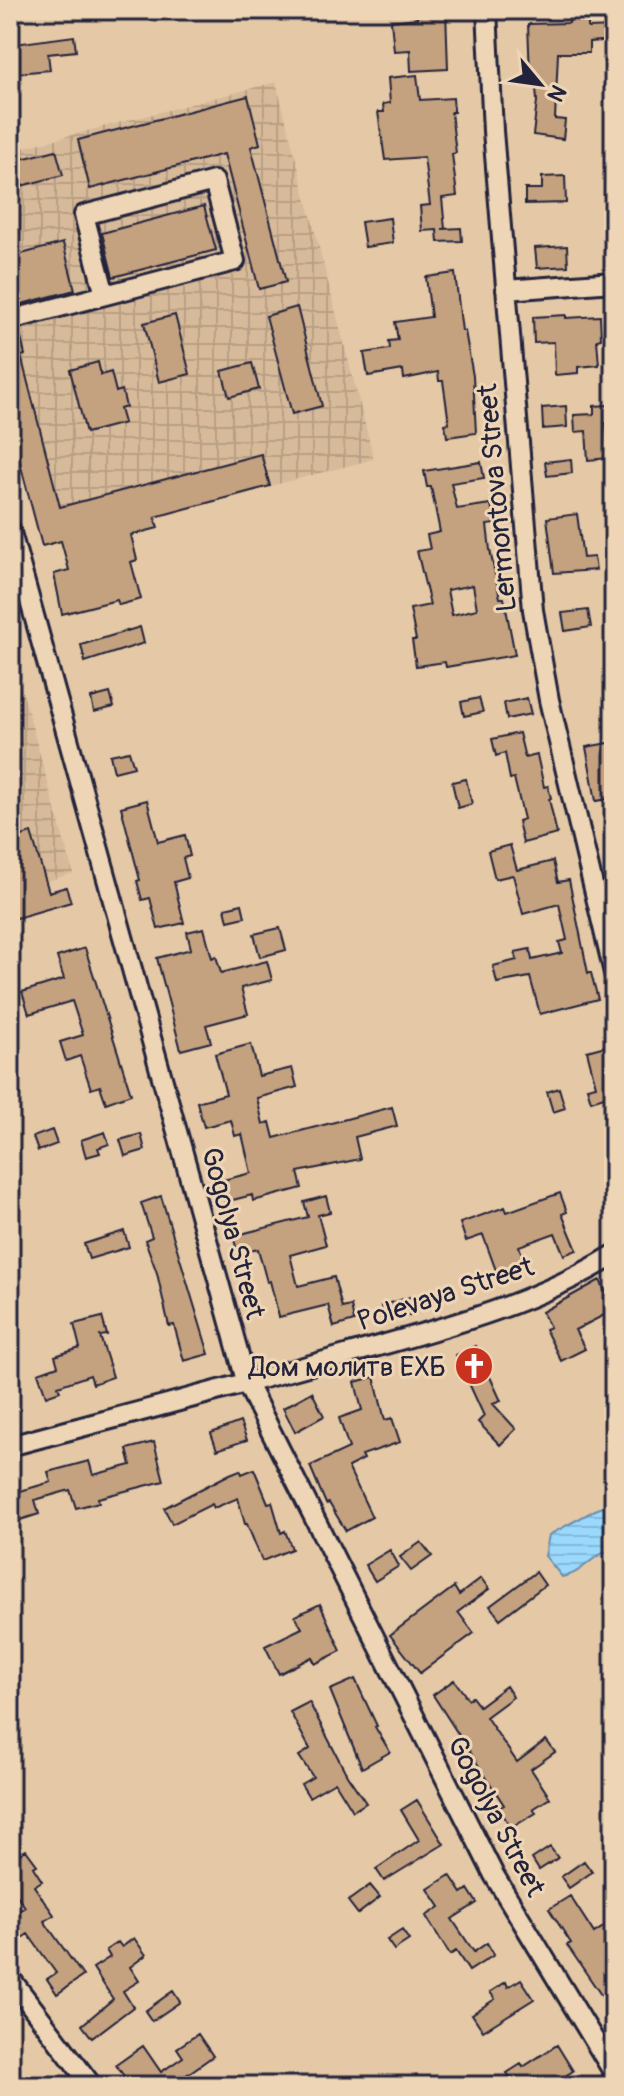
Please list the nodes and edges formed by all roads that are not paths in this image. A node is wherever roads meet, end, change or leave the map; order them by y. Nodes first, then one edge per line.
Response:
1 (487, 10) edge
2 (614, 282) edge
3 (506, 290) junction
4 (105, 295) junction
5 (10, 320) edge
6 (10, 529) edge
7 (614, 973) edge
8 (614, 1255) edge
9 (247, 1384) junction
10 (10, 1446) edge
11 (10, 1978) edge
12 (614, 2073) edge
13 (92, 2086) edge

1 - 3 street, Lermontova Street
2 - 3 street
3 - 7 street, Lermontova Street
4 - 4 street
4 - 5 street
6 - 9 street, Gogolya Street
8 - 9 street, Polevaya Street
9 - 10 street, Polevaya Street
9 - 12 street, Gogolya Street
11 - 13 street

